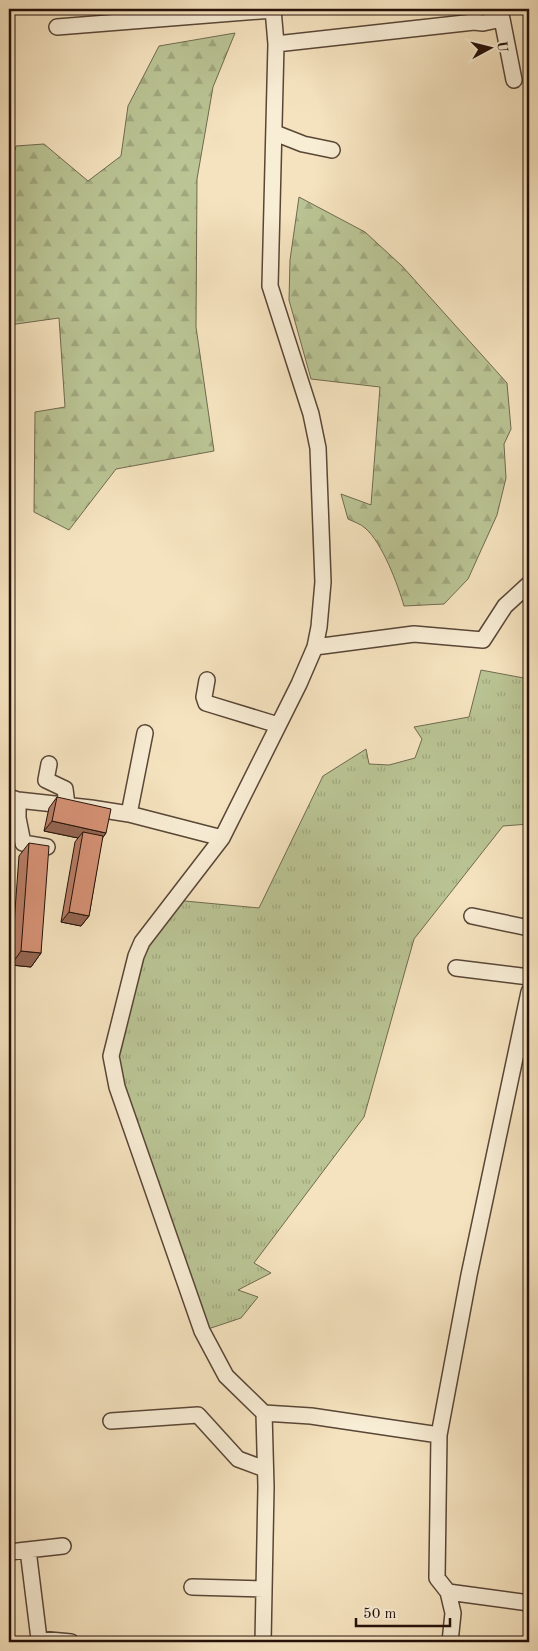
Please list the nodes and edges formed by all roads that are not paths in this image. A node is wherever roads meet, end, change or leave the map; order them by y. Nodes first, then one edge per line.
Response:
1 (273, 9) edge
2 (495, 18) edge
3 (56, 27) dead end
4 (276, 44) junction
5 (514, 80) dead end
6 (275, 133) junction
7 (332, 150) dead end
8 (529, 584) edge
9 (315, 647) junction
10 (207, 680) dead end
11 (278, 725) junction
12 (145, 733) dead end
13 (49, 764) dead end
14 (13, 798) edge
15 (67, 805) junction
16 (129, 814) junction
17 (222, 838) junction
18 (48, 847) edge
19 (472, 916) dead end
20 (529, 928) edge
21 (456, 968) dead end
22 (529, 977) edge
23 (529, 992) edge
24 (264, 1413) junction
25 (112, 1421) dead end
26 (439, 1435) junction
27 (265, 1469) junction
28 (63, 1546) dead end
29 (28, 1550) junction
30 (9, 1552) edge
31 (192, 1587) dead end
32 (263, 1589) junction
33 (448, 1592) junction
34 (529, 1603) edge
35 (71, 1642) edge
36 (262, 1642) edge
37 (450, 1642) edge

1 - 3 street
1 - 4 street
2 - 4 street
2 - 5 street
4 - 6 street
6 - 7 street
6 - 9 street
8 - 9 street
9 - 11 street
10 - 11 street
11 - 17 street
12 - 16 street
13 - 15 street
14 - 15 street
14 - 18 street
15 - 16 street
16 - 17 street
17 - 24 street
19 - 20 street
21 - 22 street
23 - 26 street
24 - 26 street
24 - 27 street
25 - 27 street
26 - 33 street
27 - 32 street
28 - 29 street
29 - 30 street
29 - 35 street
31 - 32 street
32 - 36 street
33 - 34 street
33 - 37 street

